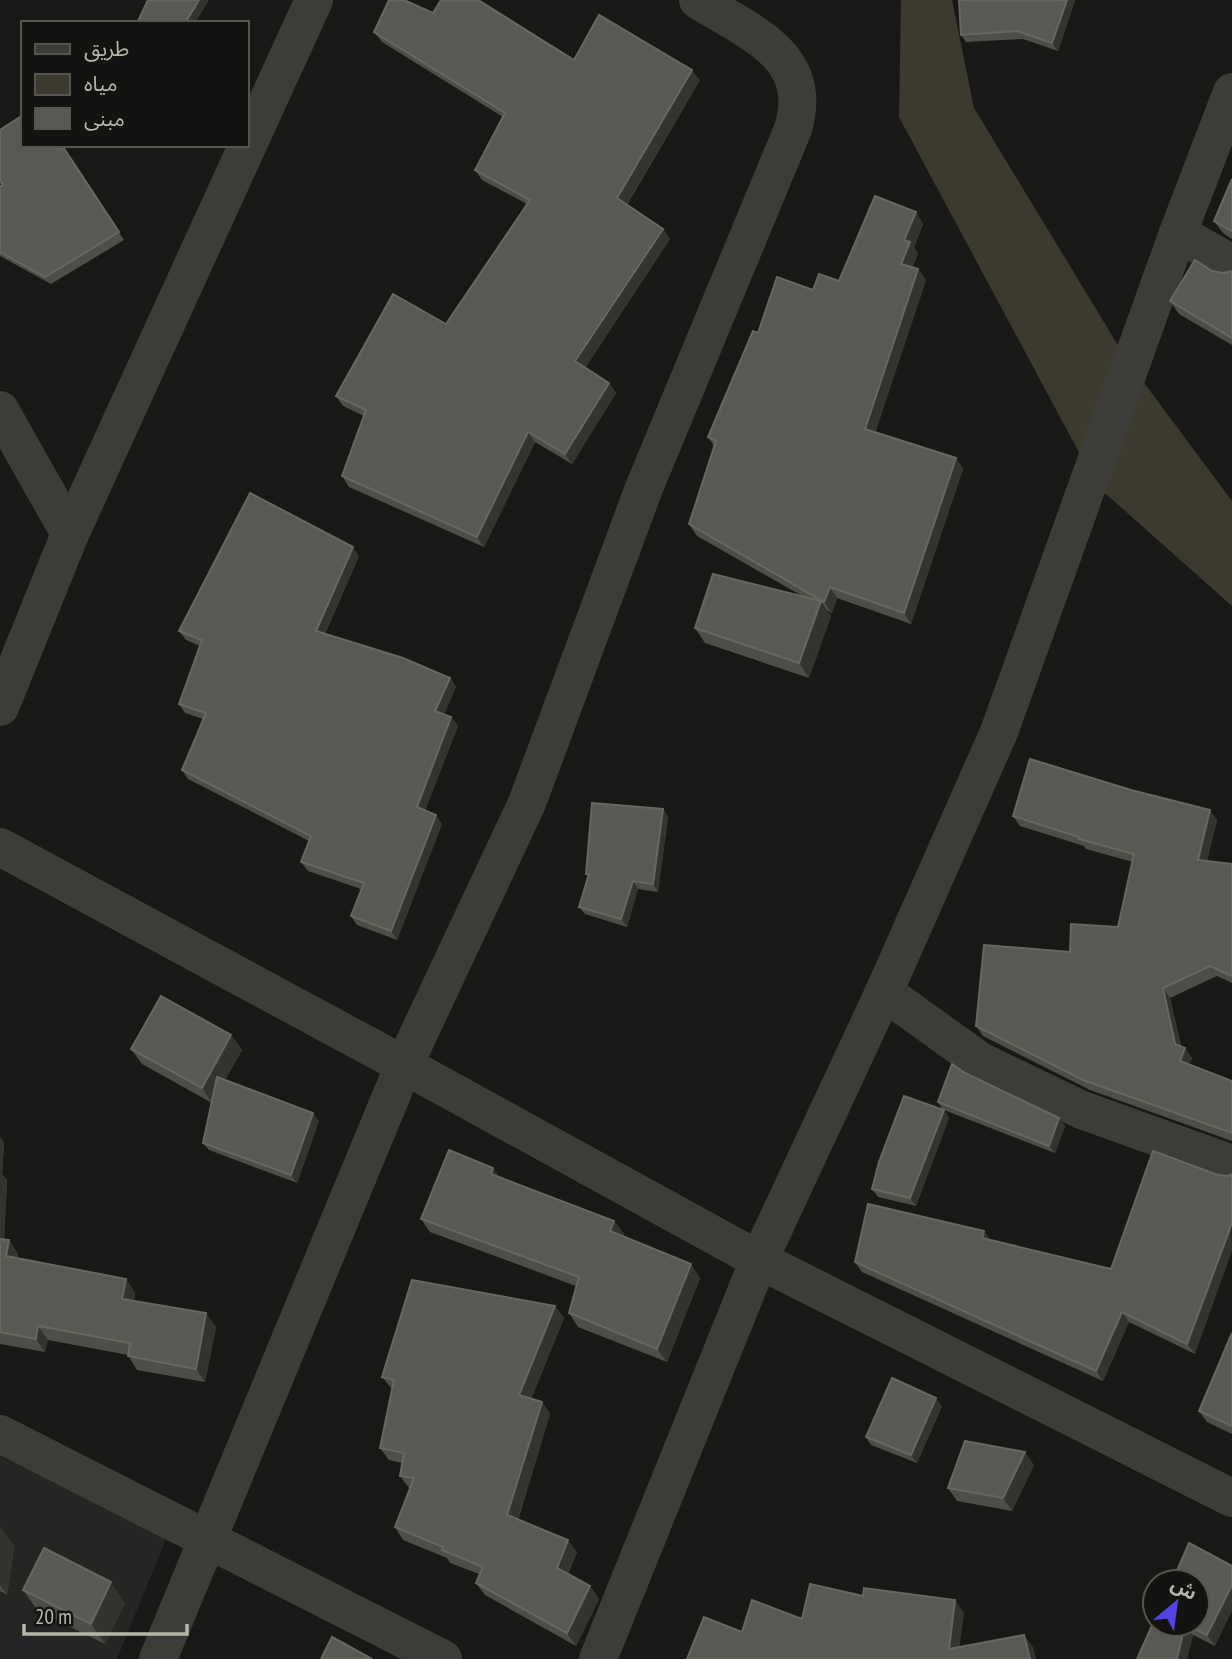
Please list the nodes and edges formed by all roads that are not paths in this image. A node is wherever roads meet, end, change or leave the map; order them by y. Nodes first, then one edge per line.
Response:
1 (314, 0) edge
2 (698, 0) edge
3 (1232, 92) edge
4 (248, 144) edge
5 (247, 147) edge
6 (1178, 233) junction
7 (1232, 264) edge
8 (0, 410) edge
9 (70, 534) junction
10 (0, 707) edge
11 (0, 847) edge
12 (884, 992) junction
13 (404, 1065) junction
14 (1232, 1164) edge
15 (759, 1260) junction
16 (0, 1434) edge
17 (1232, 1498) edge
18 (208, 1538) junction
19 (159, 1659) edge
20 (443, 1659) edge
21 (598, 1659) edge

1 - 4 street
2 - 13 street
3 - 6 street
5 - 9 street
6 - 7 street
6 - 12 street
8 - 9 street
9 - 10 street
11 - 13 street
12 - 14 street
12 - 15 street
13 - 15 street
13 - 18 street
15 - 17 street
15 - 21 street
16 - 18 street
18 - 19 street
18 - 20 street

